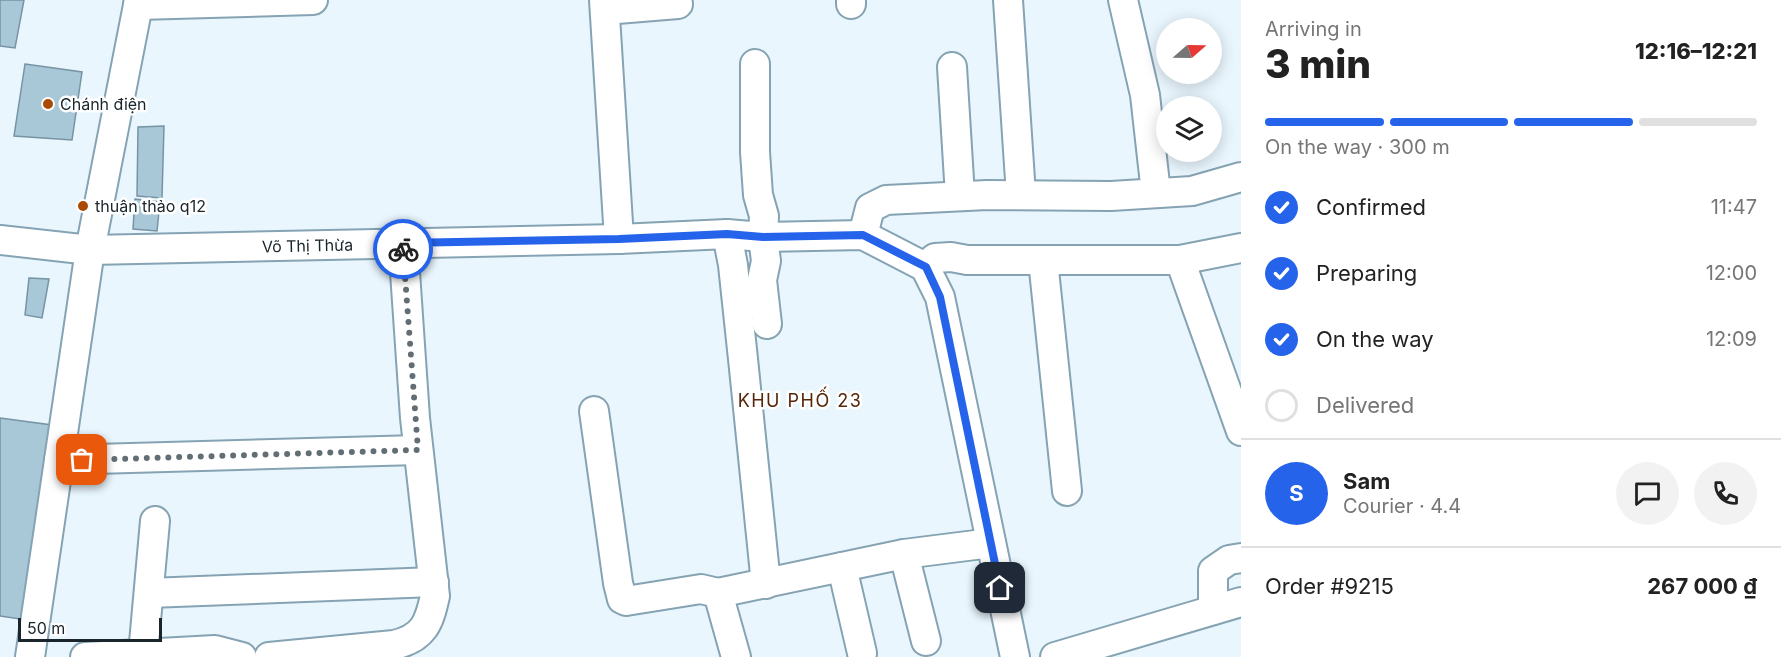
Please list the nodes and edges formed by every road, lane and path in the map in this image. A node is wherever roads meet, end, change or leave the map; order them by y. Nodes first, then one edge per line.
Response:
1 (314, 0) edge
2 (1008, 0) edge
3 (1123, 0) edge
4 (139, 2) edge
5 (678, 4) dead end
6 (604, 5) edge
7 (755, 64) dead end
8 (952, 67) dead end
9 (997, 117) dead end
10 (1241, 177) edge
11 (1156, 193) junction
12 (960, 196) junction
13 (1011, 196) junction
14 (727, 234) junction
15 (863, 235) junction
16 (763, 237) junction
17 (619, 239) junction
18 (0, 240) edge
19 (403, 243) junction
20 (1241, 248) edge
21 (90, 250) junction
22 (1043, 260) junction
23 (1180, 260) junction
24 (926, 267) junction
25 (767, 324) dead end
26 (594, 411) dead end
27 (1241, 432) edge
28 (418, 450) junction
29 (59, 460) junction
30 (1067, 491) dead end
31 (155, 521) dead end
32 (991, 543) junction
33 (904, 554) junction
34 (1241, 558) edge
35 (842, 567) junction
36 (434, 582) junction
37 (766, 584) junction
38 (149, 593) junction
39 (718, 593) junction
40 (1241, 602) edge
41 (1213, 610) junction
42 (926, 641) dead end
43 (862, 653) dead end
44 (143, 654) junction
45 (30, 657) edge
46 (85, 657) edge
47 (242, 657) edge
48 (269, 657) edge
49 (736, 657) edge
50 (1015, 657) edge
51 (1055, 657) edge

1 - 4 street
2 - 13 street
3 - 11 street
4 - 21 street
5 - 6 street
6 - 17 street
7 - 16 street
8 - 12 street
9 - 13 street
10 - 11 street
11 - 13 street
12 - 13 street
12 - 15 street
14 - 16 street, Võ Thị Thừa
14 - 17 street, Võ Thị Thừa
14 - 37 street
15 - 16 street, Võ Thị Thừa
15 - 24 street, Võ Thị Thừa
16 - 25 street
17 - 19 street, Võ Thị Thừa
18 - 21 street, Võ Thị Thừa
19 - 21 street, Võ Thị Thừa
19 - 28 street
20 - 23 street
21 - 29 street
22 - 23 street
22 - 24 street
22 - 30 street
23 - 27 street
24 - 32 street
26 - 39 street
28 - 29 street
28 - 36 street
29 - 45 street
31 - 38 street
32 - 33 street
32 - 50 street
33 - 35 street
33 - 42 street
34 - 41 street
35 - 37 street
35 - 43 street
36 - 38 street
36 - 48 street
37 - 39 street
38 - 44 street
39 - 49 street
40 - 41 street
41 - 51 street
44 - 46 street
44 - 47 street

